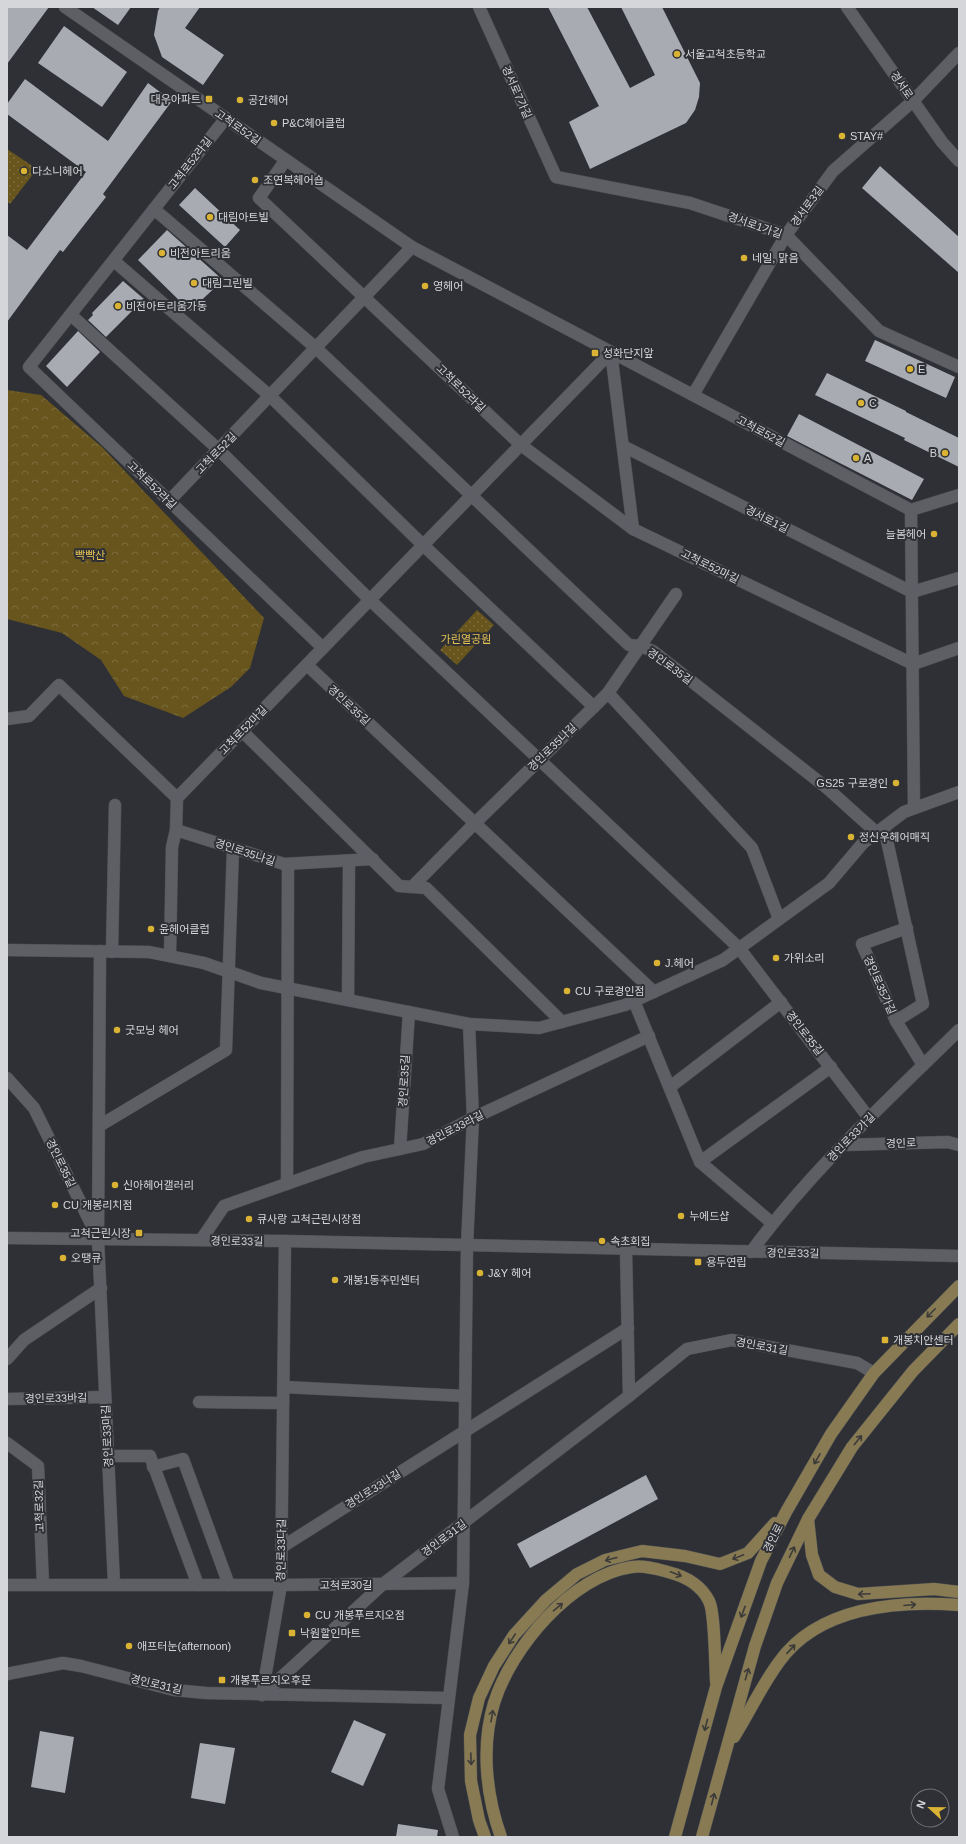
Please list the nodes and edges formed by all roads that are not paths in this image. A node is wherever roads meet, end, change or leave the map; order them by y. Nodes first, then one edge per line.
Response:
1 (65, 7) edge
2 (479, 7) edge
3 (847, 7) edge
4 (959, 52) edge
5 (913, 101) junction
6 (226, 118) junction
7 (285, 161) junction
8 (959, 161) edge
9 (556, 177) joint
10 (154, 209) junction
11 (786, 235) junction
12 (412, 247) junction
13 (114, 261) junction
14 (365, 296) junction
15 (71, 315) junction
16 (316, 348) junction
17 (611, 352) junction
18 (959, 367) edge
19 (692, 395) junction
20 (270, 396) junction
21 (521, 445) junction
22 (622, 446) junction
23 (219, 450) junction
24 (471, 495) junction
25 (959, 495) edge
26 (170, 502) junction
27 (911, 510) junction
28 (633, 529) junction
29 (423, 545) junction
30 (959, 578) edge
31 (912, 592) junction
32 (676, 594) dead end
33 (370, 600) junction
34 (640, 646) junction
35 (323, 648) junction
36 (959, 648) edge
37 (913, 664) junction
38 (307, 665) junction
39 (608, 693) junction
40 (594, 707) junction
41 (7, 719) edge
42 (242, 731) junction
43 (539, 759) junction
44 (959, 792) edge
45 (177, 798) junction
46 (115, 805) dead end
47 (914, 808) junction
48 (475, 822) junction
49 (176, 830) junction
50 (880, 830) junction
51 (233, 848) junction
52 (373, 859) junction
53 (349, 861) junction
54 (288, 864) junction
55 (412, 886) junction
56 (779, 919) junction
57 (906, 928) junction
58 (739, 948) junction
59 (7, 950) edge
60 (106, 951) junction
61 (170, 956) junction
62 (230, 972) junction
63 (287, 988) junction
64 (654, 992) junction
65 (348, 1000) junction
66 (634, 1001) junction
67 (781, 1002) junction
68 (409, 1012) junction
69 (896, 1021) junction
70 (562, 1022) junction
71 (469, 1024) junction
72 (959, 1030) edge
73 (649, 1036) junction
74 (923, 1065) junction
75 (831, 1067) junction
76 (7, 1078) edge
77 (670, 1087) junction
78 (472, 1118) junction
79 (869, 1118) junction
80 (99, 1126) junction
81 (843, 1144) junction
82 (959, 1145) edge
83 (400, 1149) junction
84 (700, 1162) junction
85 (287, 1184) junction
86 (772, 1222) junction
87 (10, 1237) edge
88 (98, 1239) junction
89 (201, 1240) junction
90 (285, 1241) junction
91 (467, 1245) junction
92 (626, 1249) junction
93 (751, 1252) junction
94 (959, 1256) edge
95 (959, 1286) edge
96 (101, 1288) junction
97 (959, 1324) edge
98 (628, 1328) junction
99 (7, 1359) edge
100 (874, 1373) junction
101 (284, 1388) junction
102 (465, 1396) junction
103 (629, 1396) junction
104 (105, 1397) junction
105 (7, 1399) edge
106 (199, 1402) dead end
107 (283, 1403) junction
108 (465, 1431) junction
109 (7, 1442) edge
110 (108, 1456) junction
111 (153, 1467) junction
112 (786, 1512) junction
113 (808, 1519) junction
114 (463, 1523) junction
115 (282, 1547) junction
116 (43, 1584) junction
117 (114, 1584) junction
118 (383, 1584) junction
119 (463, 1584) junction
120 (7, 1585) edge
121 (198, 1585) junction
122 (229, 1585) junction
123 (281, 1585) junction
124 (959, 1592) edge
125 (959, 1605) edge
126 (7, 1674) edge
127 (716, 1687) junction
128 (262, 1695) junction
129 (448, 1698) junction
130 (726, 1752) junction
131 (453, 1837) edge
132 (485, 1837) edge
133 (500, 1837) edge
134 (675, 1837) edge
135 (702, 1837) edge

1 - 6 street, 고척로52길
2 - 9 street, 경서로7가길
3 - 5 street, 경서로
4 - 5 street, 경서로3길
5 - 8 street, 경서로
5 - 11 street, 경서로3길
6 - 7 street, 고척로52길
6 - 10 street, 고척로52라길
7 - 12 street, 고척로52길
7 - 14 street, 고척로52라길
9 - 11 street, 경서로1가길
10 - 13 street, 고척로52라길
10 - 16 street
11 - 18 street, 경서로1가길
11 - 19 street, 경서로3길
12 - 14 street, 고척로52길
12 - 17 street, 고척로52길
13 - 15 street, 고척로52라길
13 - 20 street
14 - 16 street, 고척로52길
14 - 21 street, 고척로52라길
15 - 23 street
15 - 26 street, 고척로52라길
16 - 20 street, 고척로52길
16 - 24 street
17 - 19 street, 고척로52길
17 - 21 street, 고척로52마길
17 - 22 street
19 - 27 street, 고척로52길
20 - 23 street, 고척로52길
20 - 29 street
21 - 24 street, 고척로52마길
21 - 28 street, 고척로52마길
22 - 28 street
22 - 31 street, 경서로1길
23 - 26 street, 고척로52길
23 - 33 street
24 - 29 street, 고척로52마길
24 - 34 street, 경인로35길
25 - 27 street
26 - 35 street, 고척로52라길
27 - 31 street
28 - 37 street, 고척로52마길
29 - 33 street, 고척로52마길
29 - 40 street
30 - 31 street
31 - 37 street
32 - 34 street, 경인로35나길
33 - 35 street, 고척로52마길
33 - 43 street, 경인로35길
34 - 39 street, 경인로35나길
34 - 50 street, 경인로35길
35 - 38 street, 고척로52마길
36 - 37 street
37 - 47 street
38 - 42 street, 고척로52마길
38 - 48 street, 경인로35길
39 - 40 street, 경인로35나길
39 - 56 street
40 - 43 street, 경인로35나길
41 - 45 street
42 - 45 street, 고척로52마길
42 - 52 street
43 - 48 street, 경인로35나길
43 - 58 street, 경인로35길
44 - 47 street
45 - 49 street
46 - 60 street
47 - 50 street
48 - 55 street, 경인로35나길
48 - 64 street, 경인로35길
49 - 51 street, 경인로35나길
49 - 61 street
50 - 56 street
50 - 57 street
51 - 54 street, 경인로35나길
51 - 62 street
52 - 53 street, 경인로35나길
52 - 55 street
53 - 54 street, 경인로35나길
53 - 65 street
54 - 63 street
55 - 70 street
56 - 58 street
57 - 69 street
57 - 69 street, 경인로35가길
58 - 64 street
58 - 67 street, 경인로35길
59 - 60 street
60 - 61 street
60 - 80 street
61 - 62 street
62 - 63 street
62 - 80 street
63 - 65 street
63 - 85 street
64 - 66 street
65 - 68 street
66 - 70 street
66 - 73 street
67 - 75 street, 경인로35길
67 - 77 street
68 - 71 street
68 - 83 street, 경인로35길
69 - 74 street, 경인로35가길
70 - 71 street
71 - 78 street
72 - 74 street, 경인로33가길
73 - 77 street
73 - 78 street, 경인로33라길
74 - 79 street, 경인로33가길
75 - 79 street, 경인로35길
75 - 84 street
76 - 88 street, 경인로35길
77 - 84 street
78 - 83 street, 경인로33라길
78 - 91 street
79 - 81 street, 경인로33가길
80 - 88 street
81 - 82 street, 경인로
81 - 86 street, 경인로33가길
83 - 85 street, 경인로33라길
84 - 86 street
85 - 89 street, 경인로33라길
86 - 93 street, 경인로33가길
87 - 88 street, 경인로33길
88 - 89 street, 경인로33길
88 - 96 street, 경인로33마길
89 - 90 street, 경인로33길
90 - 91 street, 경인로33길
90 - 101 street, 경인로33다길
91 - 92 street, 경인로33길
91 - 102 street
92 - 93 street, 경인로33길
92 - 98 street
93 - 94 street, 경인로33길
95 -> 100 main road, 경인로
96 - 99 street
96 - 104 street, 경인로33마길
113 -> 97 main road, 경인로
98 - 103 street
98 - 108 street, 경인로33나길
100 - 103 street, 경인로31길
100 -> 112 main road, 경인로
101 - 102 street
101 - 107 street, 경인로33다길
102 - 108 street
103 - 114 street, 경인로31길
104 - 105 street, 경인로33바길
104 - 110 street, 경인로33마길
106 - 107 street
107 - 115 street, 경인로33다길
108 - 114 street
108 - 115 street, 경인로33나길
109 - 116 street, 고척로32길
110 - 111 street
110 - 117 street, 경인로33마길
111 - 121 street
111 - 122 street
112 -> 127 main road, 경인로
112 -> 132 main road
124 -> 113 main road
130 -> 113 main road, 경인로
114 - 118 street, 경인로31길
114 - 119 street
115 - 123 street, 경인로33다길
116 - 117 street, 고척로30길
116 - 120 street, 고척로30길
117 - 121 street, 고척로30길
118 - 119 street, 고척로30길
118 - 123 street, 고척로30길
118 - 128 street, 경인로31길
119 - 129 street
121 - 122 street, 고척로30길
122 - 123 street, 고척로30길
123 - 128 street, 경인로33다길
130 -> 125 main road
126 - 128 street, 경인로31길
133 -> 127 main road
127 -> 134 main road, 경인로
128 - 129 street
129 - 131 street
135 -> 130 main road, 경인로

